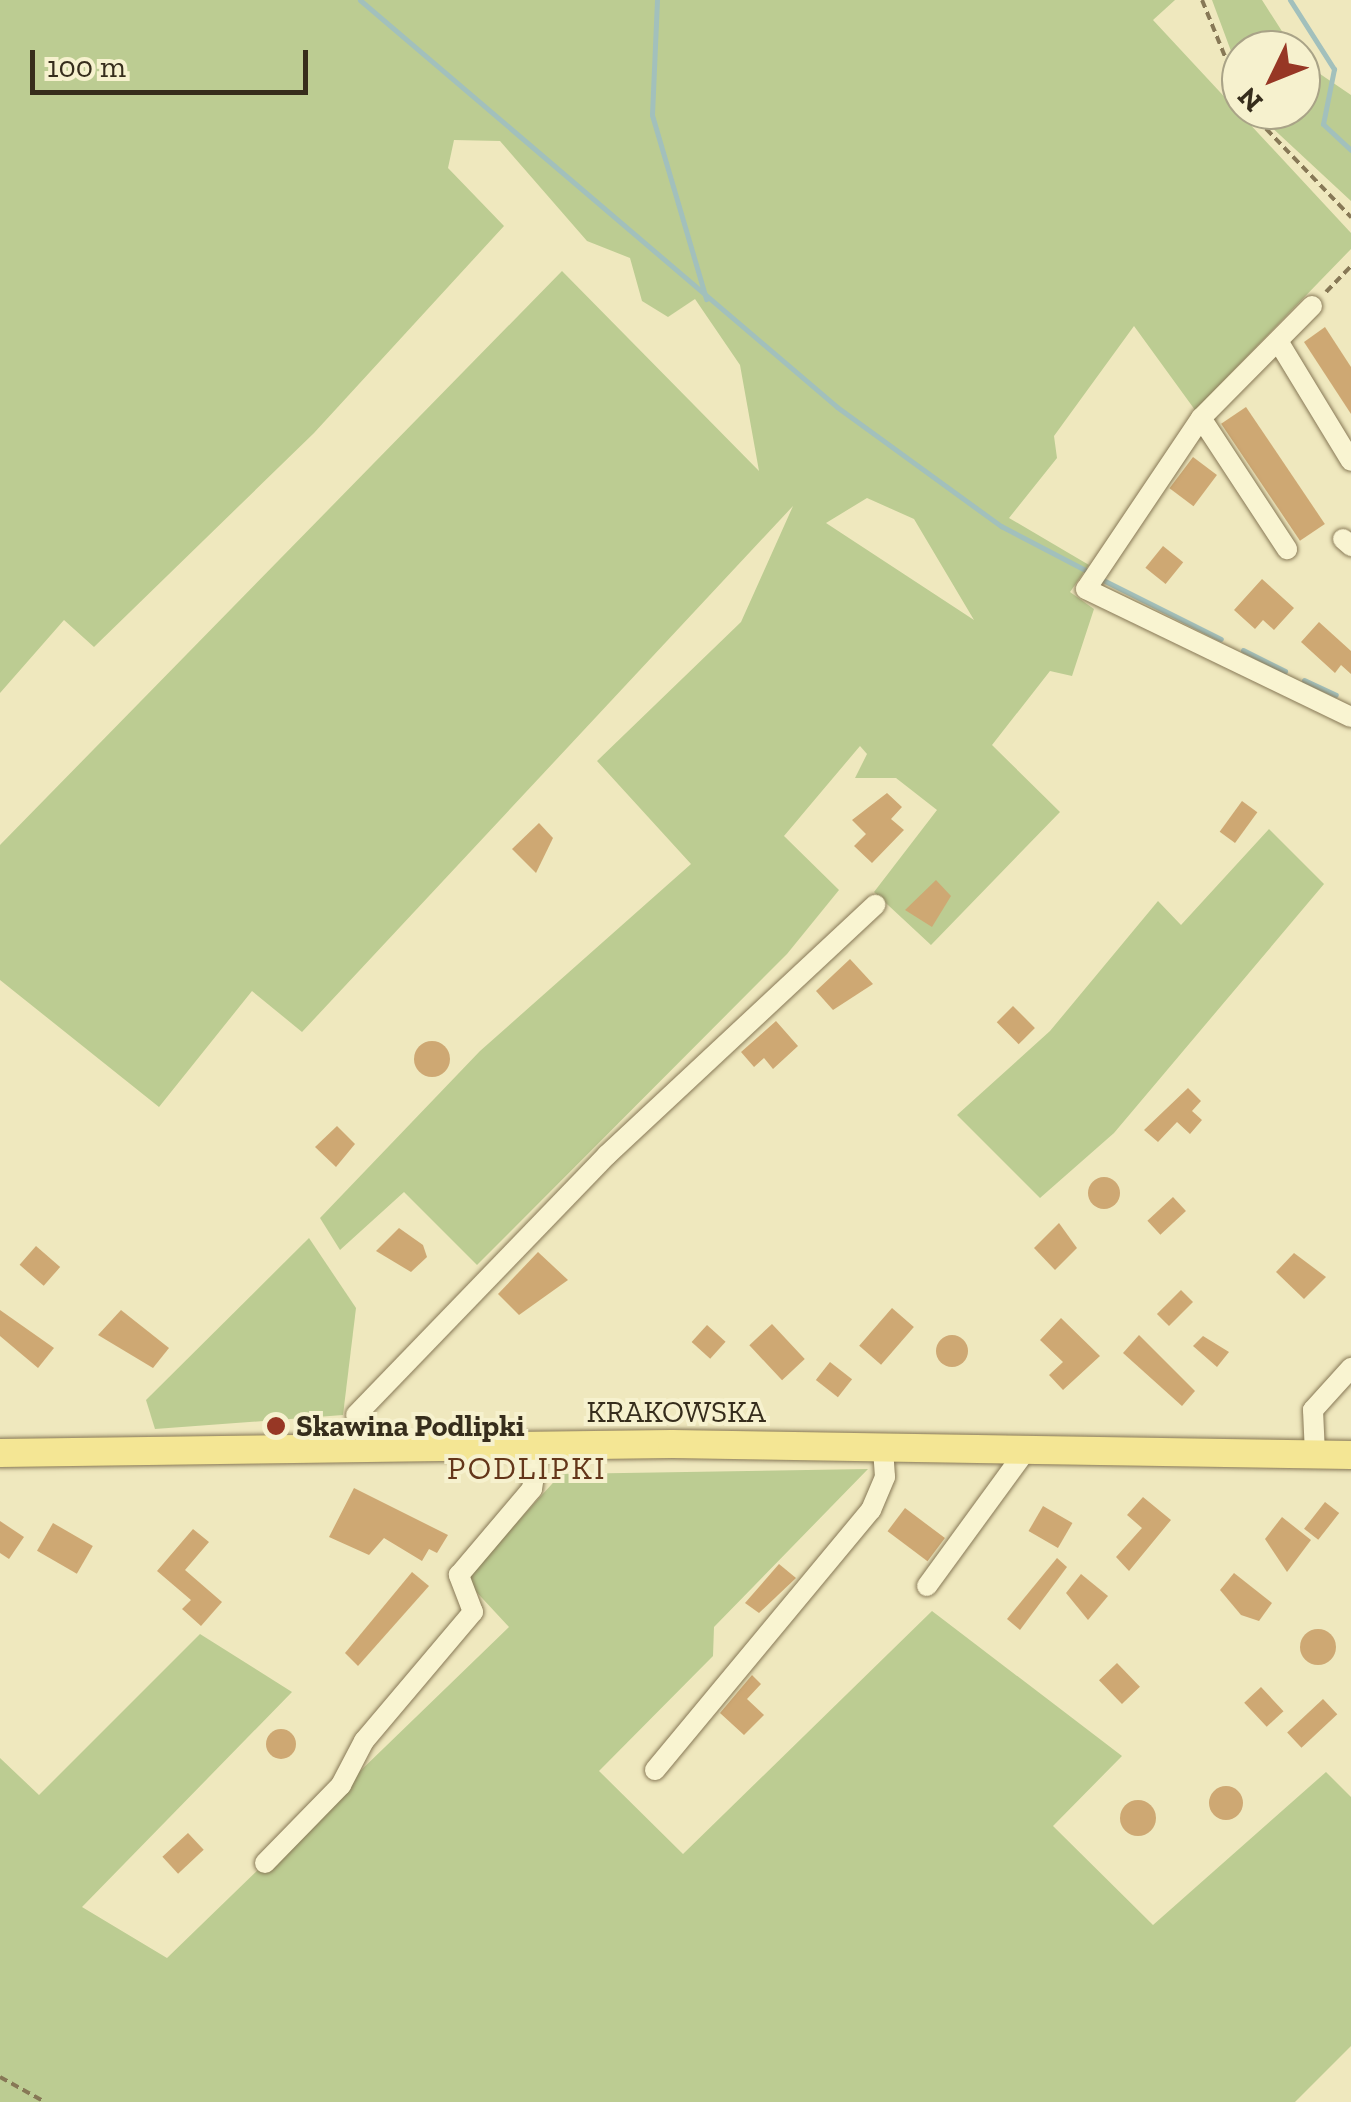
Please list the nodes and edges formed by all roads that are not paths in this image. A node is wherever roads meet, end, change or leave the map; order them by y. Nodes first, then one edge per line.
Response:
1 (1312, 306) road end
2 (1278, 342) junction
3 (1200, 418) junction
4 (1351, 462) edge
5 (1287, 549) dead end
6 (1351, 717) edge
7 (875, 905) dead end
8 (1351, 1368) edge
9 (356, 1415) dead end
10 (539, 1444) junction
11 (883, 1446) junction
12 (1027, 1448) junction
13 (0, 1453) edge
14 (1315, 1454) junction
15 (1351, 1454) edge
16 (927, 1586) dead end
17 (655, 1770) dead end
18 (265, 1863) dead end

1 - 2 street
2 - 3 street
2 - 4 street
3 - 5 street
3 - 6 street
7 - 9 street
8 - 14 street
10 - 11 main road, KRAKOWSKA
10 - 13 main road, KRAKOWSKA
10 - 18 street
11 - 12 main road, KRAKOWSKA
11 - 17 street
12 - 14 main road, KRAKOWSKA
12 - 16 street
14 - 15 main road, KRAKOWSKA

